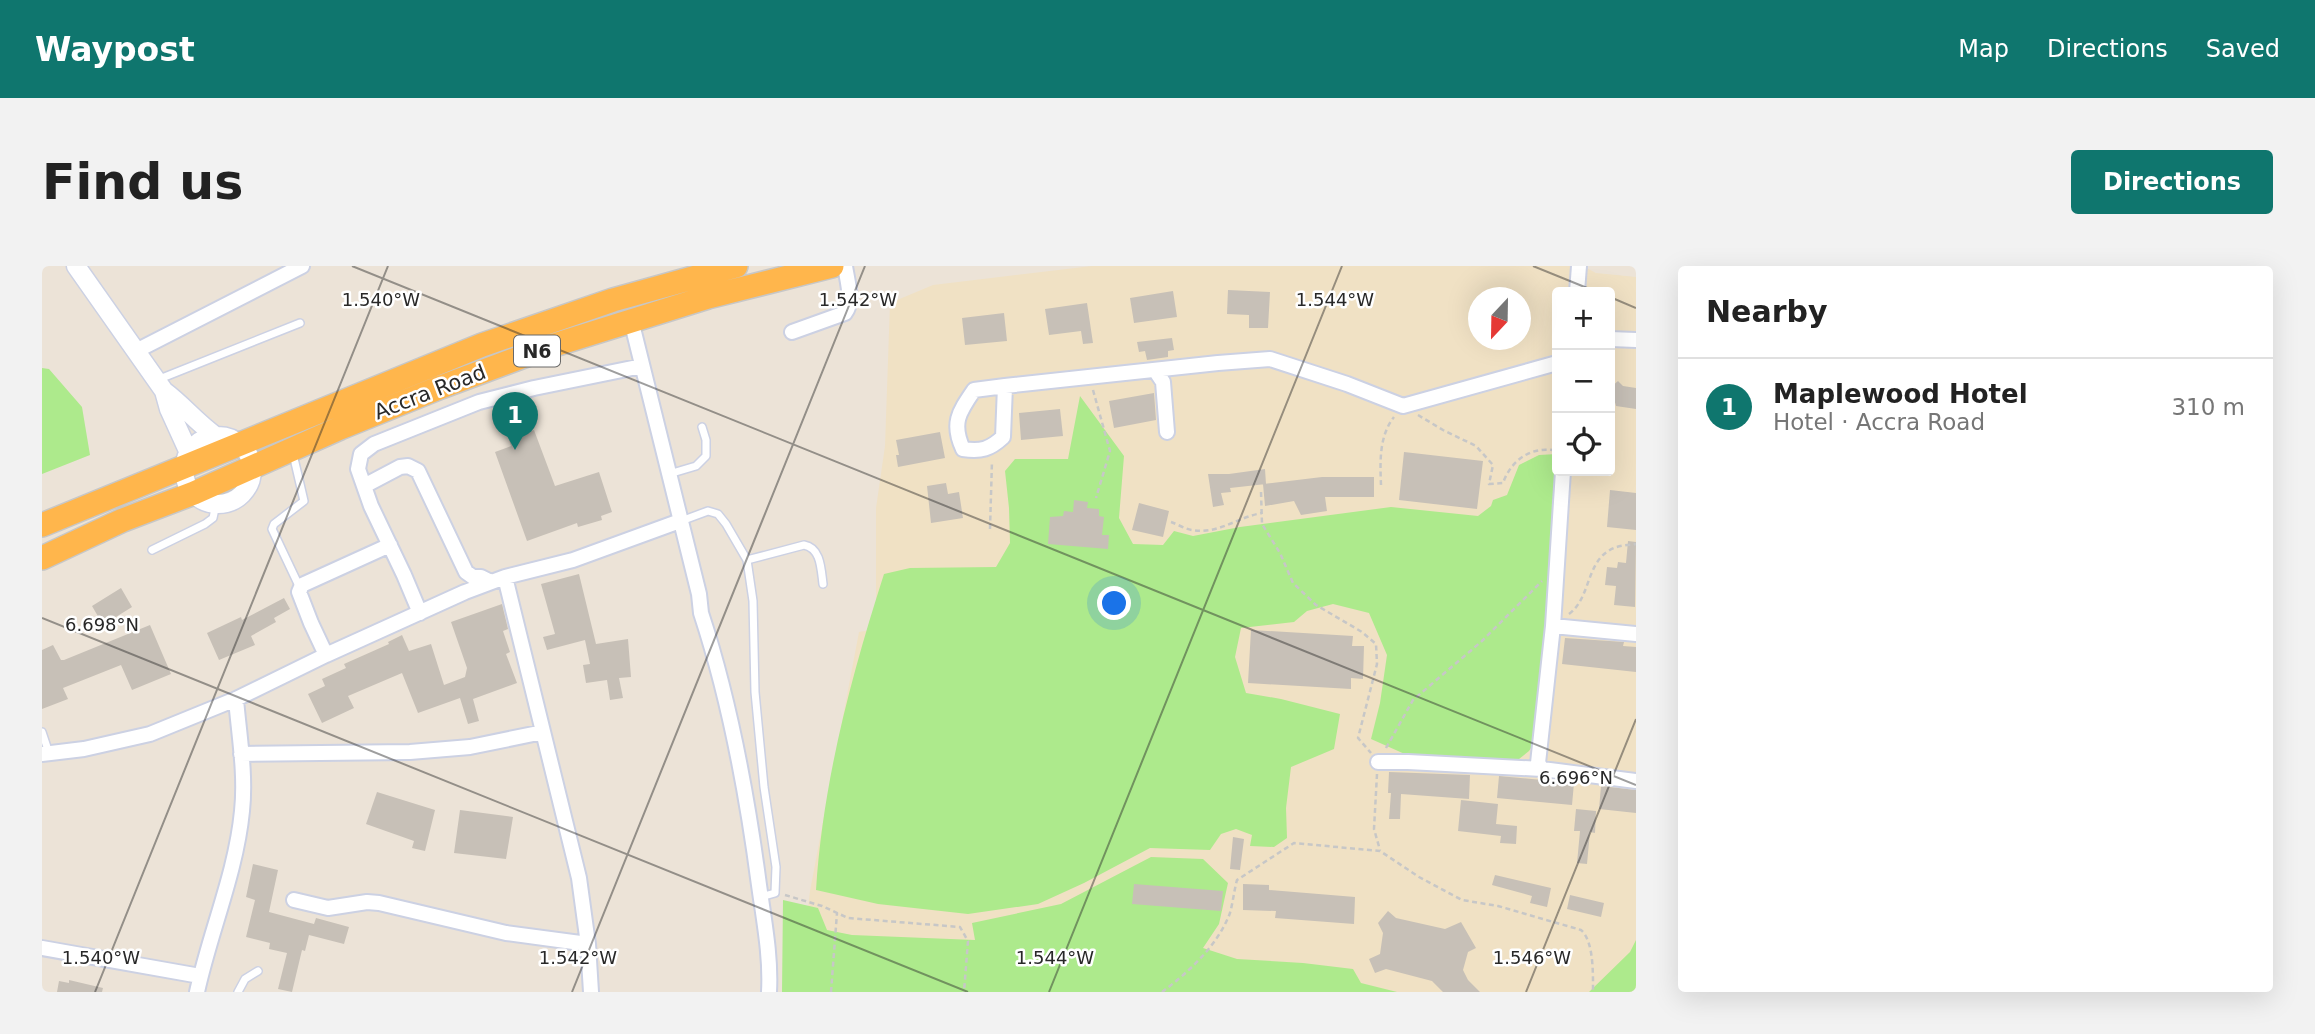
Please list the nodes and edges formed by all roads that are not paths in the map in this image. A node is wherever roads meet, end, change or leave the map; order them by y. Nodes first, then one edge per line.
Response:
1 (76, 266) edge
2 (302, 266) edge
3 (736, 266) edge
4 (832, 266) edge
5 (845, 266) edge
6 (1579, 266) edge
7 (1577, 287) edge
8 (631, 320) junction
9 (300, 323) dead end
10 (792, 332) dead end
11 (1615, 339) edge
12 (1636, 340) edge
13 (136, 351) junction
14 (1552, 364) edge
15 (642, 366) junction
16 (1155, 370) junction
17 (160, 385) junction
18 (1005, 387) junction
19 (702, 426) dead end
20 (1167, 432) dead end
21 (217, 437) junction
22 (239, 444) junction
23 (292, 450) junction
24 (186, 460) junction
25 (252, 468) junction
26 (668, 474) junction
27 (1563, 476) edge
28 (364, 486) junction
29 (194, 493) junction
30 (216, 504) junction
31 (680, 521) junction
32 (42, 524) edge
33 (390, 545) junction
34 (152, 550) dead end
35 (42, 558) edge
36 (747, 560) junction
37 (505, 577) junction
38 (491, 582) junction
39 (823, 584) dead end
40 (300, 589) junction
41 (420, 613) junction
42 (1553, 626) junction
43 (1636, 634) edge
44 (326, 655) junction
45 (236, 699) junction
46 (42, 732) edge
47 (543, 732) junction
48 (46, 753) edge
49 (241, 754) junction
50 (1378, 762) road end
51 (1542, 769) junction
52 (1636, 781) edge
53 (768, 895) junction
54 (294, 900) dead end
55 (588, 944) junction
56 (42, 948) edge
57 (258, 971) dead end
58 (200, 976) junction
59 (197, 992) edge
60 (238, 992) edge
61 (592, 992) edge
62 (769, 992) edge

1 - 13 street
2 - 13 street
3 - 22 highway, Accra Road / N6
4 - 8 highway, Accra Road / N6
5 - 10 street
6 - 7 street
8 - 15 street
8 - 23 highway, Accra Road / N6
9 - 17 lane
11 - 12 street
13 - 17 street
14 - 16 street
15 - 26 street
15 - 28 street
16 - 18 street
16 - 20 street
17 - 21 street
17 - 24 street
18 - 18 street
19 - 26 lane
21 - 22 street
21 - 24 street
22 - 24 highway, Accra Road / N6
22 - 25 street
23 - 25 highway, Accra Road / N6
23 - 40 lane
24 - 29 street
24 - 32 highway, Accra Road / N6
25 - 29 highway, Accra Road / N6
25 - 30 street
26 - 31 street
27 - 42 street
28 - 33 street
28 - 38 street
29 - 30 street
29 - 35 highway, Accra Road / N6
30 - 34 lane
31 - 36 lane
31 - 37 street
31 - 53 street
33 - 40 street
33 - 41 street
36 - 39 lane
36 - 53 lane
37 - 38 street
37 - 47 street
38 - 41 street
40 - 44 street
41 - 44 street
42 - 43 street
42 - 51 street
44 - 45 street
45 - 48 street
45 - 49 street
46 - 48 lane
47 - 49 street
47 - 55 street
49 - 58 street
50 - 51 street
51 - 52 street
53 - 62 street
54 - 55 street
55 - 61 street
56 - 58 street
57 - 60 lane
58 - 59 street

